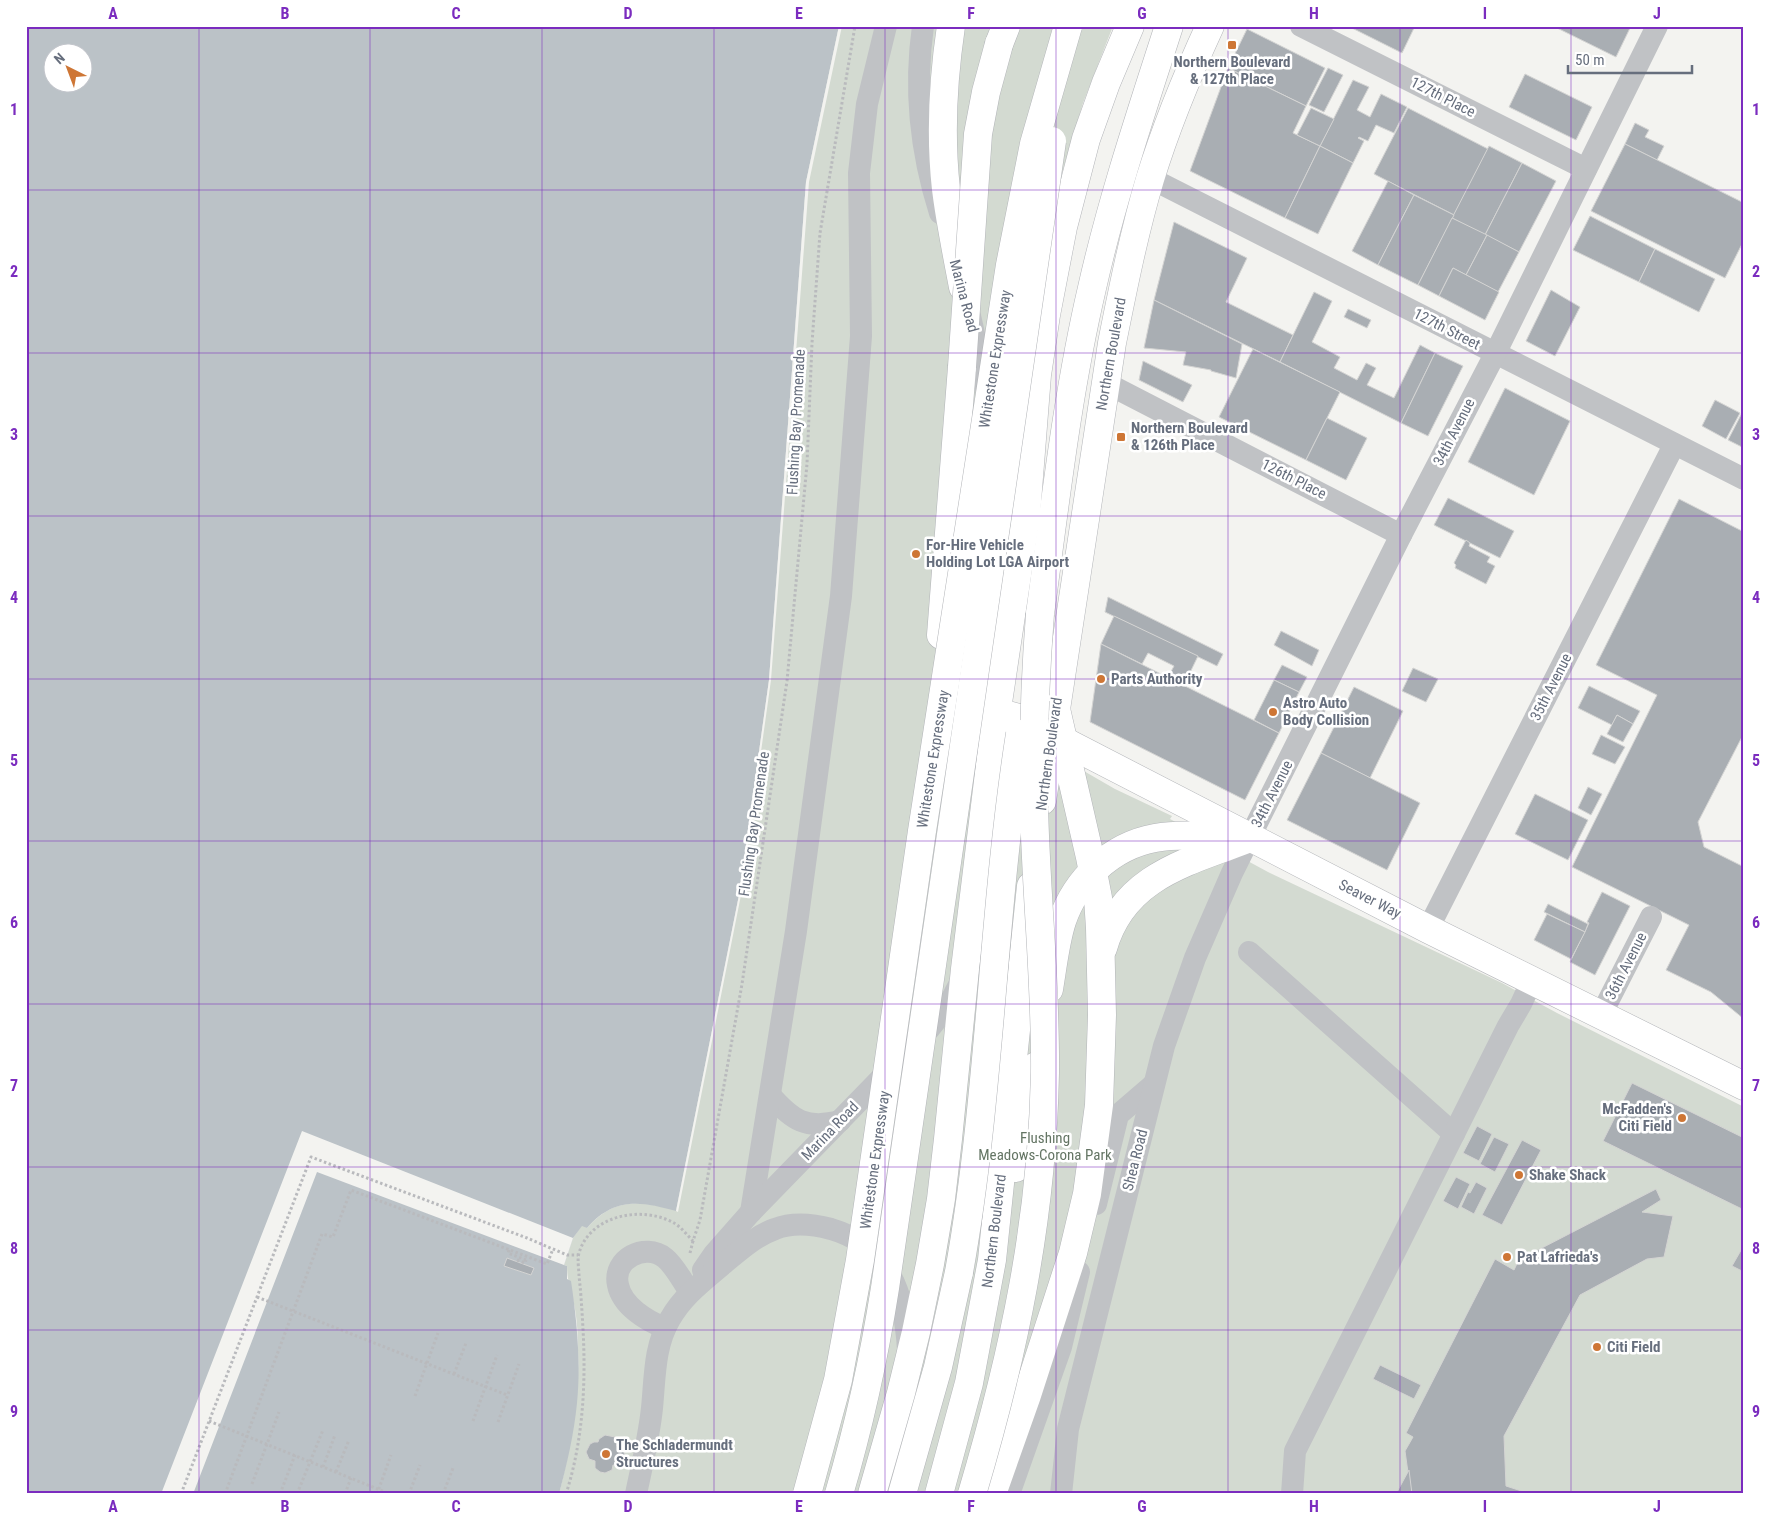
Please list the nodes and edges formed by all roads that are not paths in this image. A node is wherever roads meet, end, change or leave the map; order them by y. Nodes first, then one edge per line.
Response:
1 (886, 26) edge
2 (922, 26) edge
3 (951, 26) edge
4 (1068, 26) edge
5 (1073, 26) edge
6 (1130, 26) edge
7 (1169, 26) edge
8 (1174, 26) edge
9 (1210, 26) edge
10 (1301, 26) edge
11 (1658, 26) edge
12 (1003, 32) edge
13 (1141, 113) junction
14 (1586, 169) junction
15 (1150, 178) junction
16 (963, 287) junction
17 (1495, 354) junction
18 (1106, 382) junction
19 (1674, 445) junction
20 (1744, 479) edge
21 (1401, 535) junction
22 (1040, 614) junction
23 (1010, 626) junction
24 (996, 716) junction
25 (1057, 728) junction
26 (922, 831) junction
27 (1250, 838) junction
28 (1093, 871) junction
29 (1651, 917) dead end
30 (1428, 929) junction
31 (1249, 952) dead end
32 (1101, 957) junction
33 (965, 969) junction
34 (1532, 980) junction
35 (1601, 1015) junction
36 (1154, 1084) junction
37 (1744, 1086) edge
38 (770, 1095) junction
39 (840, 1121) junction
40 (1454, 1134) junction
41 (751, 1212) junction
42 (690, 1292) junction
43 (665, 1328) junction
44 (976, 1353) junction
45 (908, 1364) junction
46 (876, 1481) edge
47 (940, 1490) edge
48 (636, 1494) edge
49 (807, 1494) edge
50 (839, 1494) edge
51 (902, 1494) edge
52 (972, 1494) edge
53 (992, 1494) edge
54 (1009, 1494) edge
55 (1061, 1494) edge
56 (1292, 1494) edge

1 - 38 street
2 - 16 street, Marina Road
3 - 16 main road
4 - 26 main road, Whitestone Expressway, bridge
5 - 50 main road, bridge
6 - 23 main road
7 - 13 main road
8 - 13 main road
9 - 15 main road, Northern Boulevard
10 - 14 street, 127th Place
11 - 14 street, 34th Avenue
12 - 26 main road, bridge
13 - 22 main road
14 - 17 street, 34th Avenue
15 - 17 street, 127th Street
15 - 18 main road, Northern Boulevard
16 - 23 street, Marina Road
17 - 19 street, 127th Street
17 - 21 street, 34th Avenue
18 - 21 street, 126th Place
18 - 25 main road, Northern Boulevard
19 - 20 street, 127th Street
19 - 30 street, 35th Avenue
21 - 27 street, 34th Avenue
22 - 51 main road, bridge
22 - 52 main road, bridge
23 - 24 main road
24 - 25 main road, Seaver Way
24 - 33 main road
25 - 27 main road, Seaver Way
25 - 28 main road
25 - 44 main road, Northern Boulevard
26 - 49 main road, Whitestone Expressway, bridge
27 - 28 main road
27 - 30 main road, Seaver Way
27 - 32 main road
27 - 36 street, Shea Road
28 - 32 main road
28 - 44 main road
29 - 35 street, 36th Avenue
30 - 34 main road, Seaver Way
31 - 40 street
32 - 53 main road
33 - 39 street, Marina Road
33 - 45 main road
34 - 35 main road, Seaver Way
34 - 40 street
35 - 37 main road, Seaver Way
36 - 54 street
36 - 55 street, Shea Road
38 - 39 street
38 - 41 street
39 - 41 street, Marina Road
40 - 56 street
41 - 42 street, Marina Road
42 - 43 street, Marina Road
42 - 43 street
42 - 45 street, Marina Road
43 - 48 street, Marina Road
44 - 47 main road, Northern Boulevard
45 - 46 main road

